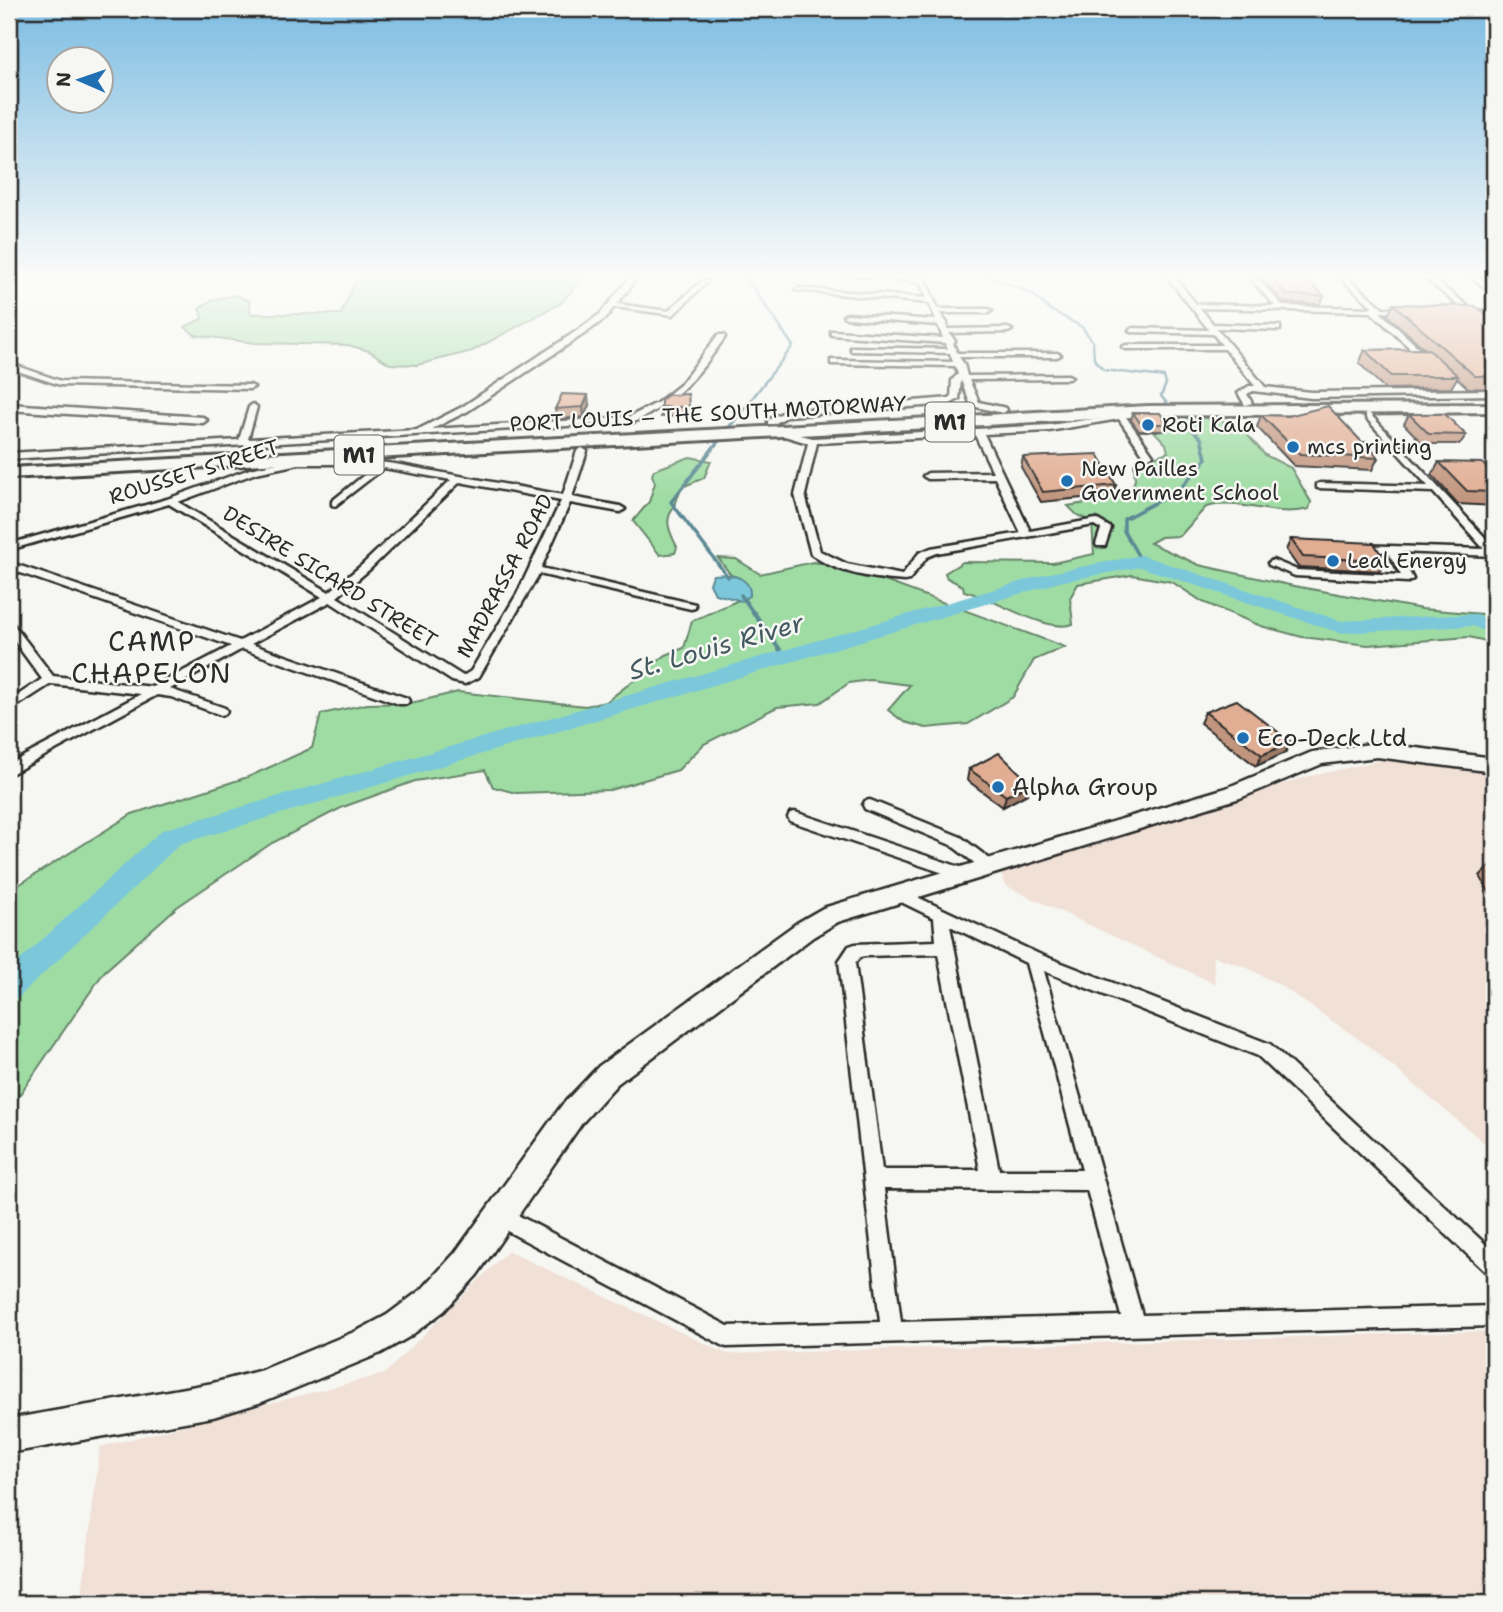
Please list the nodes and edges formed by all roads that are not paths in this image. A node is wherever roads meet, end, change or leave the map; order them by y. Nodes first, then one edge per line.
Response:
1 (555, 349) edge
2 (712, 349) edge
3 (954, 349) edge
4 (958, 349) edge
5 (1230, 349) edge
6 (1417, 349) edge
7 (1057, 355) dead end
8 (834, 362) dead end
9 (960, 364) junction
10 (9, 365) edge
11 (1433, 365) edge
12 (965, 376) junction
13 (1068, 377) dead end
14 (1454, 383) edge
15 (250, 387) dead end
16 (1262, 389) junction
17 (1464, 392) junction
18 (1494, 393) edge
19 (1248, 403) junction
20 (1494, 403) edge
21 (975, 404) junction
22 (9, 407) edge
23 (253, 407) dead end
24 (1192, 407) junction
25 (1494, 408) edge
26 (1003, 410) junction
27 (1136, 411) junction
28 (932, 414) junction
29 (1369, 416) dead end
30 (203, 420) dead end
31 (763, 428) junction
32 (978, 431) junction
33 (813, 441) junction
34 (243, 443) junction
35 (405, 449) junction
36 (583, 450) dead end
37 (1148, 455) dead end
38 (11, 464) edge
39 (381, 466) junction
40 (1418, 469) junction
41 (1431, 469) dead end
42 (1000, 475) junction
43 (928, 476) dead end
44 (459, 478) junction
45 (1320, 486) dead end
46 (1435, 489) junction
47 (569, 499) junction
48 (170, 501) junction
49 (335, 503) dead end
50 (620, 509) dead end
51 (1027, 535) junction
52 (1101, 544) dead end
53 (9, 547) edge
54 (1351, 548) edge
55 (1392, 549) junction
56 (1494, 553) edge
57 (1273, 563) dead end
58 (9, 565) edge
59 (535, 570) junction
60 (330, 597) junction
61 (691, 606) dead end
62 (9, 626) edge
63 (242, 646) junction
64 (470, 678) joint
65 (49, 680) junction
66 (158, 690) junction
67 (403, 701) dead end
68 (9, 707) edge
69 (221, 711) dead end
70 (1494, 765) edge
71 (9, 770) edge
72 (870, 805) dead end
73 (794, 817) dead end
74 (990, 867) junction
75 (964, 874) junction
76 (898, 894) junction
77 (941, 915) junction
78 (945, 947) junction
79 (1033, 959) junction
80 (873, 1180) junction
81 (992, 1180) junction
82 (1094, 1180) junction
83 (501, 1217) junction
84 (1494, 1266) edge
85 (1494, 1316) edge
86 (1135, 1326) junction
87 (892, 1333) junction
88 (9, 1436) edge

1 - 35 street
2 - 35 street
3 - 9 street
4 - 7 street
5 - 16 street
6 - 11 street
8 - 9 street
9 - 12 street
10 - 15 street
12 - 13 street
12 - 21 street
12 - 31 street
14 - 17 street
16 - 17 street
16 - 19 street
17 - 18 street
19 - 20 highway, PORT LOUIS – THE SOUTH MOTORWAY / M1
19 - 24 highway, PORT LOUIS – THE SOUTH MOTORWAY / M1
21 - 26 street
21 - 28 street
22 - 30 street
23 - 34 street
24 - 25 highway, PORT LOUIS – THE SOUTH MOTORWAY / M1
24 - 27 highway, PORT LOUIS – THE SOUTH MOTORWAY / M1
26 - 27 highway, PORT LOUIS – THE SOUTH MOTORWAY / M1
26 - 28 highway, PORT LOUIS – THE SOUTH MOTORWAY / M1
27 - 31 highway, PORT LOUIS – THE SOUTH MOTORWAY / M1
27 - 32 street
27 - 37 street
28 - 31 highway, PORT LOUIS – THE SOUTH MOTORWAY / M1
29 - 40 street
31 - 33 street
31 - 35 highway, PORT LOUIS – THE SOUTH MOTORWAY / M1
32 - 33 street
32 - 42 street
33 - 51 street
34 - 35 street
34 - 38 street
35 - 38 highway, PORT LOUIS – THE SOUTH MOTORWAY / M1
35 - 39 street, ROUSSET STREET
35 - 44 street
36 - 47 street, MADRASSA ROAD
39 - 48 street, ROUSSET STREET
39 - 49 street
40 - 41 street
40 - 46 street
42 - 43 street
42 - 51 street
44 - 47 street
44 - 60 street
45 - 46 street
46 - 56 street
47 - 50 street
47 - 59 street, MADRASSA ROAD
48 - 53 street, ROUSSET STREET
48 - 60 street, DESIRE SICARD STREET
51 - 52 street
54 - 55 street
55 - 56 street
55 - 57 street
58 - 63 street
59 - 61 street
59 - 64 street, MADRASSA ROAD
60 - 63 street
60 - 64 street, DESIRE SICARD STREET
62 - 65 street
63 - 66 street
63 - 67 street
65 - 66 street
65 - 68 street
66 - 69 street
66 - 71 street
70 - 74 main road
72 - 74 street
73 - 75 street
74 - 75 main road
75 - 76 main road
76 - 77 street
76 - 83 main road
77 - 78 street
77 - 79 street
78 - 80 street
78 - 81 street
79 - 82 street
79 - 84 street
80 - 81 street
80 - 87 street
81 - 82 street
82 - 86 street
83 - 87 street
83 - 88 main road
85 - 86 street
86 - 87 street

